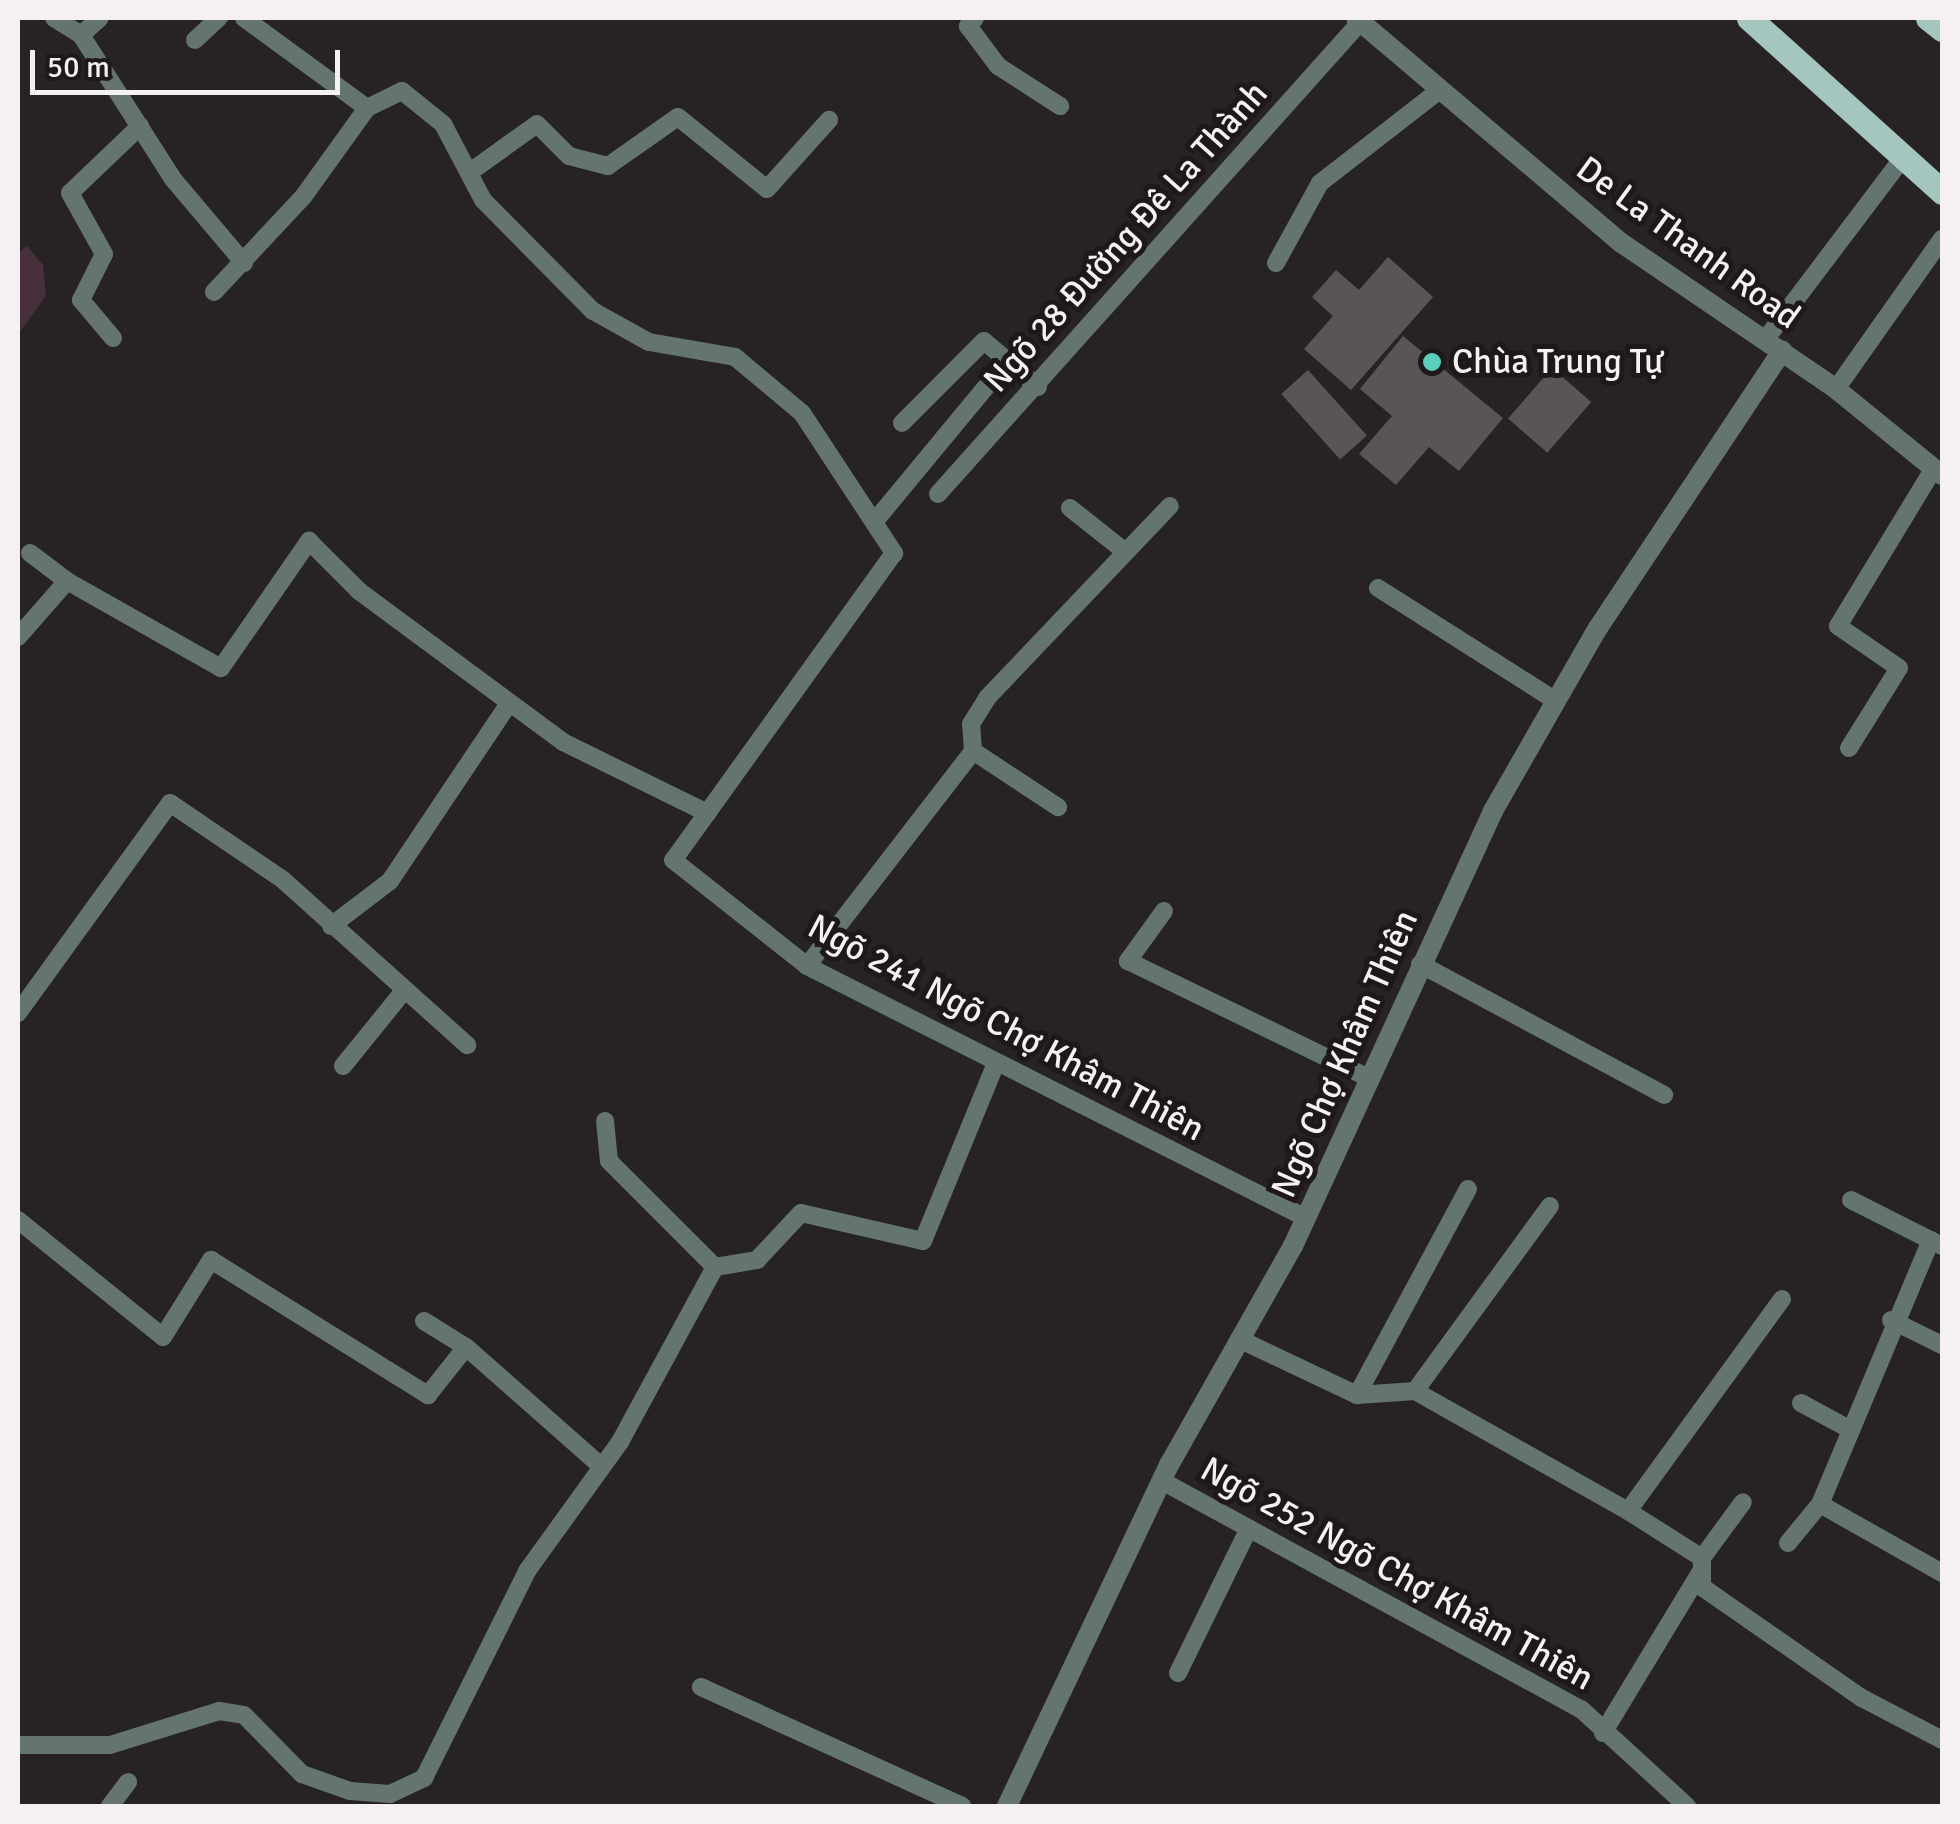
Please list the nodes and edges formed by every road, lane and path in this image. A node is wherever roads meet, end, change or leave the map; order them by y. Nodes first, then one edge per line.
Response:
1 (54, 18) edge
2 (100, 18) edge
3 (219, 18) edge
4 (244, 18) edge
5 (975, 18) edge
6 (1749, 18) edge
7 (1928, 18) edge
8 (1360, 19) edge
9 (1942, 29) edge
10 (81, 35) junction
11 (196, 40) dead end
12 (1441, 90) junction
13 (1060, 106) dead end
14 (368, 108) junction
15 (829, 120) dead end
16 (140, 126) junction
17 (1904, 156) junction
18 (470, 172) junction
19 (1942, 192) edge
20 (1942, 239) edge
21 (1276, 263) dead end
22 (244, 264) junction
23 (214, 292) dead end
24 (113, 338) dead end
25 (1774, 345) junction
26 (1008, 360) junction
27 (1038, 387) junction
28 (1836, 389) junction
29 (902, 423) dead end
30 (1938, 472) edge
31 (938, 494) dead end
32 (1170, 506) dead end
33 (1070, 508) dead end
34 (875, 521) junction
35 (1122, 550) junction
36 (30, 553) dead end
37 (67, 580) junction
38 (1378, 588) dead end
39 (18, 637) edge
40 (1556, 701) junction
41 (509, 702) junction
42 (1849, 748) dead end
43 (973, 751) junction
44 (1058, 807) dead end
45 (707, 813) junction
46 (1164, 911) dead end
47 (331, 926) junction
48 (1420, 964) junction
49 (807, 966) junction
50 (402, 992) junction
51 (18, 1012) edge
52 (467, 1045) dead end
53 (996, 1062) junction
54 (344, 1066) dead end
55 (1368, 1078) junction
56 (1664, 1095) dead end
57 (605, 1121) dead end
58 (1468, 1189) dead end
59 (1851, 1200) dead end
60 (1550, 1206) dead end
61 (1306, 1218) junction
62 (18, 1220) edge
63 (1937, 1243) edge
64 (715, 1267) junction
65 (1782, 1299) dead end
66 (1891, 1320) junction
67 (424, 1321) dead end
68 (1239, 1338) junction
69 (1942, 1345) edge
70 (466, 1347) junction
71 (1416, 1391) junction
72 (1358, 1394) junction
73 (1801, 1403) dead end
74 (1849, 1429) junction
75 (602, 1466) junction
76 (1162, 1481) junction
77 (1743, 1502) dead end
78 (1820, 1504) junction
79 (1628, 1511) junction
80 (1249, 1528) junction
81 (1788, 1543) dead end
82 (1702, 1564) junction
83 (1942, 1574) edge
84 (1178, 1673) dead end
85 (701, 1687) dead end
86 (1603, 1733) junction
87 (1942, 1740) edge
88 (18, 1746) edge
89 (128, 1782) dead end
90 (346, 1799) edge
91 (110, 1806) edge
92 (962, 1806) edge
93 (1007, 1806) edge
94 (1687, 1806) edge

1 - 10 lane
2 - 10 lane
3 - 11 lane
4 - 14 lane
5 - 13 lane
6 - 17 main road
7 - 9 main road
8 - 12 street, De La Thanh Road
8 - 27 lane, Ngõ 28 Đường Đê La Thành
10 - 16 lane
12 - 21 lane
12 - 25 street, De La Thanh Road
14 - 18 lane, Ngõ 241 Ngõ Chợ Khâm Thiên
14 - 22 lane
15 - 18 lane
16 - 22 lane
16 - 24 lane
17 - 19 main road
17 - 25 lane
18 - 34 lane, Ngõ 241 Ngõ Chợ Khâm Thiên
20 - 28 lane
22 - 23 lane
25 - 28 street, De La Thanh Road
25 - 40 street, Ngõ Chợ Khâm Thiên
26 - 27 lane
26 - 29 lane
26 - 34 lane
27 - 31 lane, Ngõ 28 Đường Đê La Thành
28 - 30 street, De La Thanh Road
30 - 42 lane
32 - 35 lane
33 - 35 lane
34 - 45 lane, Ngõ 241 Ngõ Chợ Khâm Thiên
35 - 43 lane
36 - 37 lane
37 - 39 lane
37 - 41 lane
38 - 40 lane
40 - 48 street, Ngõ Chợ Khâm Thiên
41 - 45 lane
41 - 47 lane
43 - 44 lane
43 - 49 lane
45 - 49 lane, Ngõ 241 Ngõ Chợ Khâm Thiên
46 - 55 lane
47 - 50 lane
47 - 51 lane
48 - 55 street, Ngõ Chợ Khâm Thiên
48 - 56 lane
49 - 53 lane, Ngõ 241 Ngõ Chợ Khâm Thiên
50 - 52 lane
50 - 54 lane
53 - 61 lane, Ngõ 241 Ngõ Chợ Khâm Thiên
53 - 64 lane
55 - 61 street, Ngõ Chợ Khâm Thiên
57 - 64 lane
58 - 72 lane
59 - 63 lane
60 - 71 lane
61 - 68 street, Ngõ Chợ Khâm Thiên
62 - 70 lane
63 - 66 lane
64 - 75 lane
65 - 79 lane
66 - 69 lane
66 - 74 lane
67 - 70 lane
68 - 72 lane
68 - 76 street, Ngõ Chợ Khâm Thiên
70 - 75 lane
71 - 72 lane
71 - 79 lane
73 - 74 lane
74 - 78 lane
75 - 90 lane
76 - 80 lane, Ngõ 252 Ngõ Chợ Khâm Thiên
76 - 93 street, Ngõ Chợ Khâm Thiên
77 - 82 lane
78 - 81 lane
78 - 83 lane
79 - 82 lane
80 - 84 lane
80 - 86 lane, Ngõ 252 Ngõ Chợ Khâm Thiên
82 - 86 lane
82 - 87 lane
85 - 92 lane
86 - 94 lane, Ngõ 252 Ngõ Chợ Khâm Thiên
88 - 90 lane
89 - 91 lane

